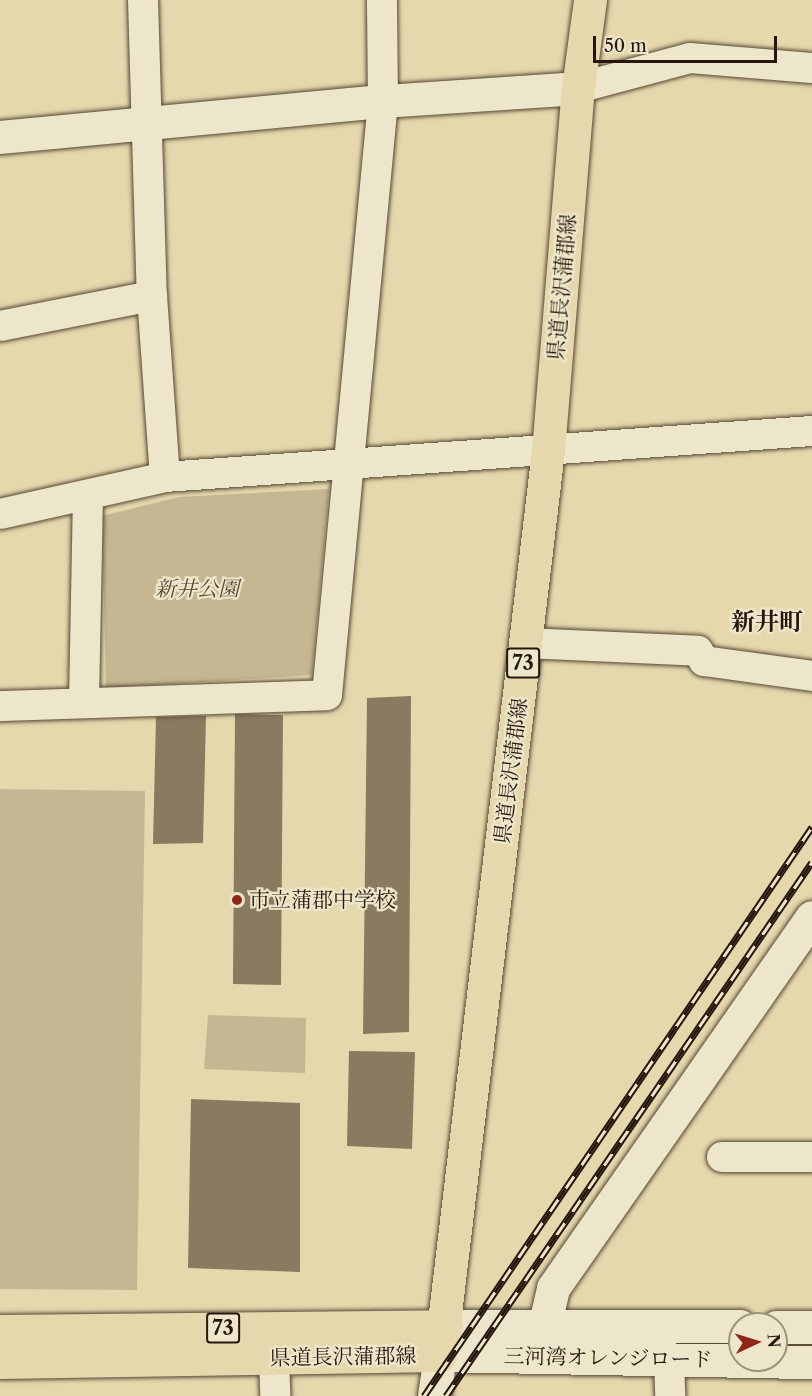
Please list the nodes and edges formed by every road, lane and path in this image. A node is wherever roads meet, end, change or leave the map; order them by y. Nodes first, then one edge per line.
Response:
1 (143, 0) edge
2 (382, 0) edge
3 (590, 0) edge
4 (812, 68) edge
5 (578, 88) junction
6 (383, 101) junction
7 (147, 125) junction
8 (0, 137) edge
9 (152, 296) junction
10 (0, 326) edge
11 (812, 431) edge
12 (548, 451) junction
13 (346, 466) junction
14 (165, 477) junction
15 (88, 497) junction
16 (0, 514) edge
17 (525, 643) junction
18 (812, 676) edge
19 (84, 702) junction
20 (0, 706) edge
21 (812, 917) edge
22 (722, 1157) dead end
23 (812, 1157) edge
24 (545, 1323) junction
25 (728, 1326) edge
26 (788, 1327) edge
27 (812, 1327) edge
28 (0, 1331) edge
29 (443, 1340) junction
30 (274, 1358) junction
31 (669, 1359) junction
32 (0, 1362) edge
33 (812, 1362) edge
34 (275, 1396) edge
35 (434, 1396) edge
36 (670, 1396) edge

1 - 7 street
2 - 6 street
3 - 5 main road, 県道長沢蒲郡線 / 73
4 - 5 street
5 - 6 street
5 - 12 main road, 県道長沢蒲郡線 / 73
6 - 7 street
6 - 13 street
7 - 8 street
7 - 9 street
9 - 10 street
9 - 14 street
11 - 12 street
12 - 13 street
12 - 17 main road, 県道長沢蒲郡線 / 73
13 - 14 street
13 - 19 street
14 - 15 street
15 - 16 street
15 - 19 street
17 - 18 street
17 - 29 main road, 県道長沢蒲郡線 / 73
19 - 20 street
21 - 24 street
22 - 23 street
24 - 25 street, 三河湾オレンジロード
24 - 29 street, 三河湾オレンジロード
26 - 27 street
28 - 29 main road, 県道長沢蒲郡線 / 73
29 - 30 main road, 県道長沢蒲郡線 / 73
29 - 31 street, 三河湾オレンジロード
29 - 35 street
30 - 32 main road, 県道長沢蒲郡線 / 73
30 - 34 street
31 - 33 street, 三河湾オレンジロード
31 - 36 street

